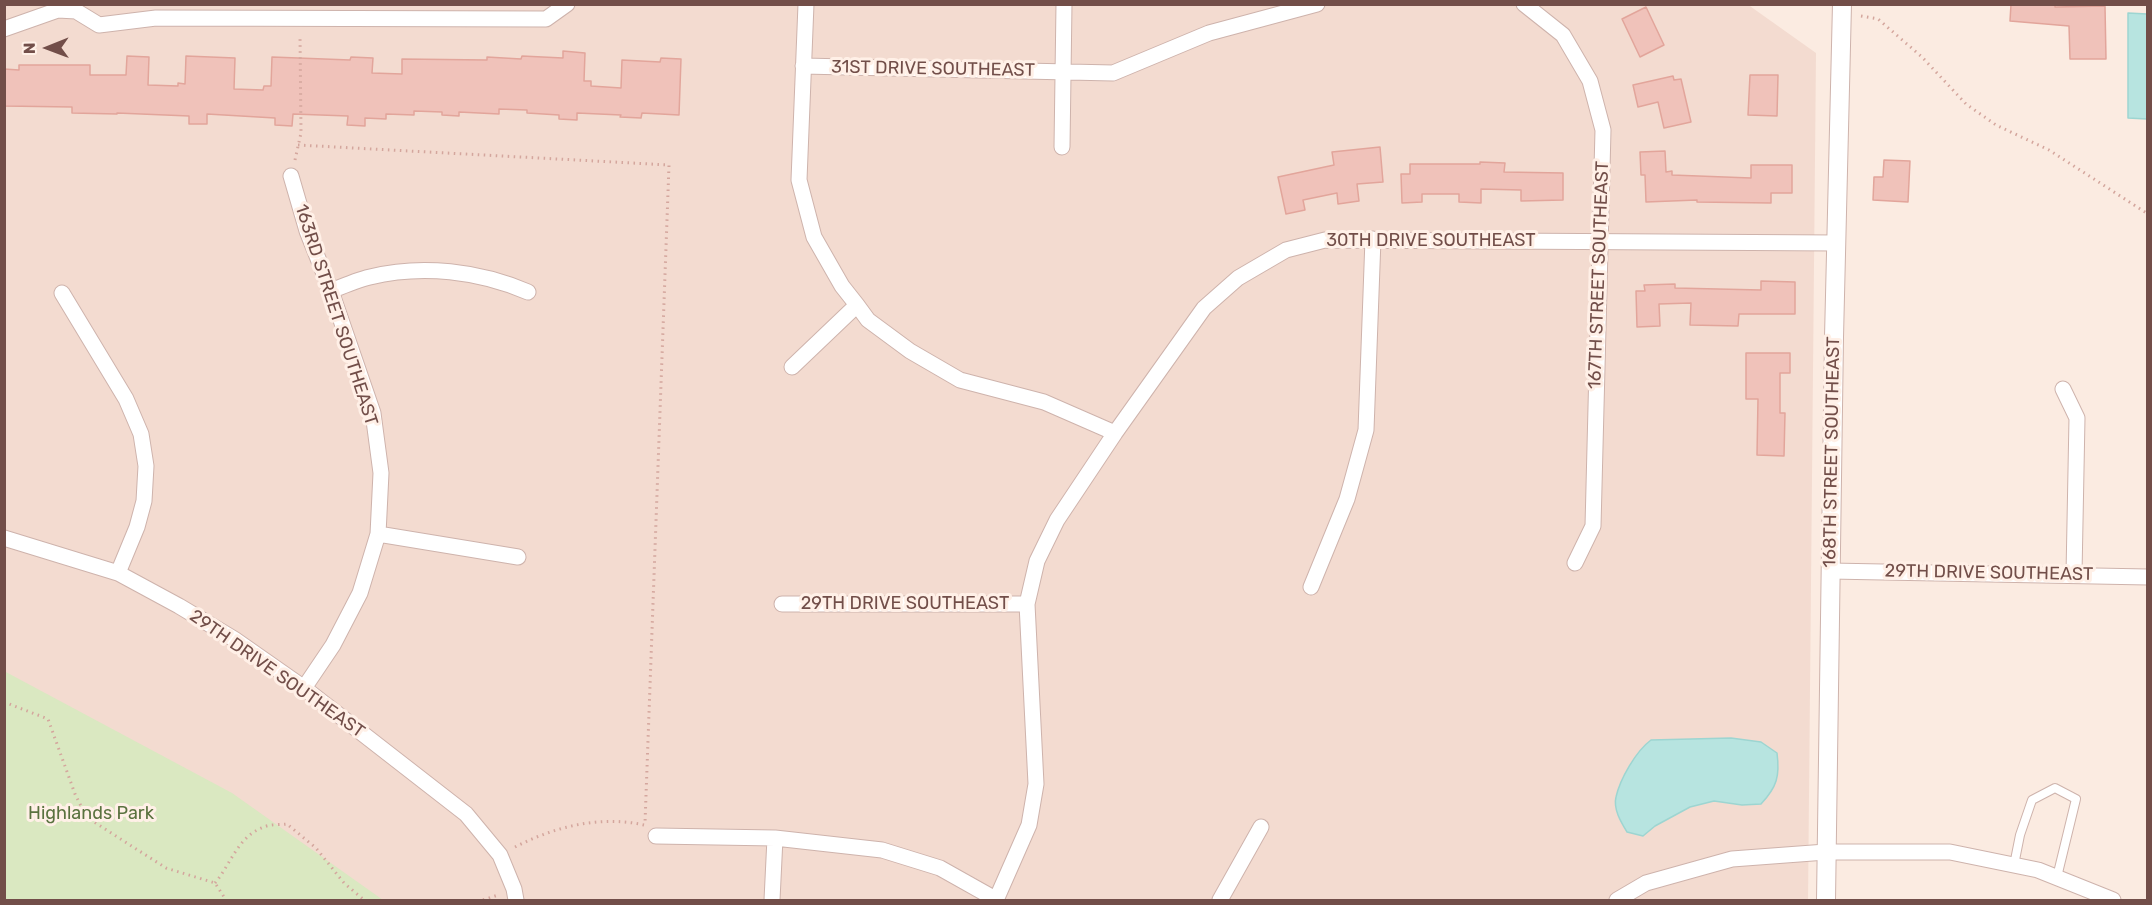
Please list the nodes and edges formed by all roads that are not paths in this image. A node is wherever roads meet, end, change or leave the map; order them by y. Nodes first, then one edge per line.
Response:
1 (567, 4) edge
2 (806, 4) edge
3 (1064, 4) edge
4 (1317, 4) edge
5 (1527, 6) edge
6 (1841, 9) edge
7 (248, 11) edge
8 (4, 28) edge
9 (803, 66) junction
10 (1063, 72) junction
11 (1062, 147) dead end
12 (291, 176) road end
13 (1373, 239) junction
14 (1600, 240) junction
15 (1837, 243) junction
16 (331, 291) junction
17 (528, 292) dead end
18 (62, 293) dead end
19 (857, 305) junction
20 (792, 367) dead end
21 (2063, 389) dead end
22 (1115, 433) junction
23 (378, 534) junction
24 (4, 538) edge
25 (518, 558) dead end
26 (1575, 563) dead end
27 (1830, 571) junction
28 (118, 573) junction
29 (2074, 574) junction
30 (2148, 577) edge
31 (1311, 587) dead end
32 (782, 604) dead end
33 (1027, 604) junction
34 (304, 688) junction
35 (1260, 827) dead end
36 (650, 831) road end
37 (775, 838) junction
38 (1826, 852) junction
39 (2014, 865) junction
40 (2057, 877) junction
41 (516, 900) edge
42 (772, 900) edge
43 (997, 900) edge
44 (1220, 900) edge
45 (1617, 900) edge
46 (1826, 900) edge
47 (2113, 900) edge

1 - 7 street
2 - 9 street
3 - 10 street
4 - 10 street, 31ST DRIVE SOUTHEAST
5 - 14 street, 167TH STREET SOUTHEAST
6 - 15 street, 168TH STREET SOUTHEAST
7 - 8 street
9 - 10 street, 31ST DRIVE SOUTHEAST
9 - 19 street
10 - 11 street
12 - 16 street, 163RD STREET SOUTHEAST
13 - 14 street, 30TH DRIVE SOUTHEAST
13 - 22 street, 30TH DRIVE SOUTHEAST
13 - 31 street
14 - 15 street, 30TH DRIVE SOUTHEAST
14 - 26 street, 167TH STREET SOUTHEAST
15 - 27 street, 168TH STREET SOUTHEAST
16 - 17 street
16 - 23 street, 163RD STREET SOUTHEAST
18 - 28 street
19 - 20 street
19 - 22 street
21 - 29 street
22 - 33 street, 30TH DRIVE SOUTHEAST
23 - 25 street
23 - 34 street, 163RD STREET SOUTHEAST
24 - 28 street, 29TH DRIVE SOUTHEAST
27 - 29 street, 29TH DRIVE SOUTHEAST
27 - 38 street, 168TH STREET SOUTHEAST
28 - 34 street, 29TH DRIVE SOUTHEAST
29 - 30 street, 29TH DRIVE SOUTHEAST
32 - 33 street, 29TH DRIVE SOUTHEAST
33 - 43 street, 30TH DRIVE SOUTHEAST
34 - 41 street, 29TH DRIVE SOUTHEAST
35 - 44 street
36 - 37 street
37 - 42 street
37 - 43 street
38 - 39 street
38 - 45 street
38 - 46 street, 168TH STREET SOUTHEAST
39 - 40 street
39 - 40 lane
40 - 47 street

